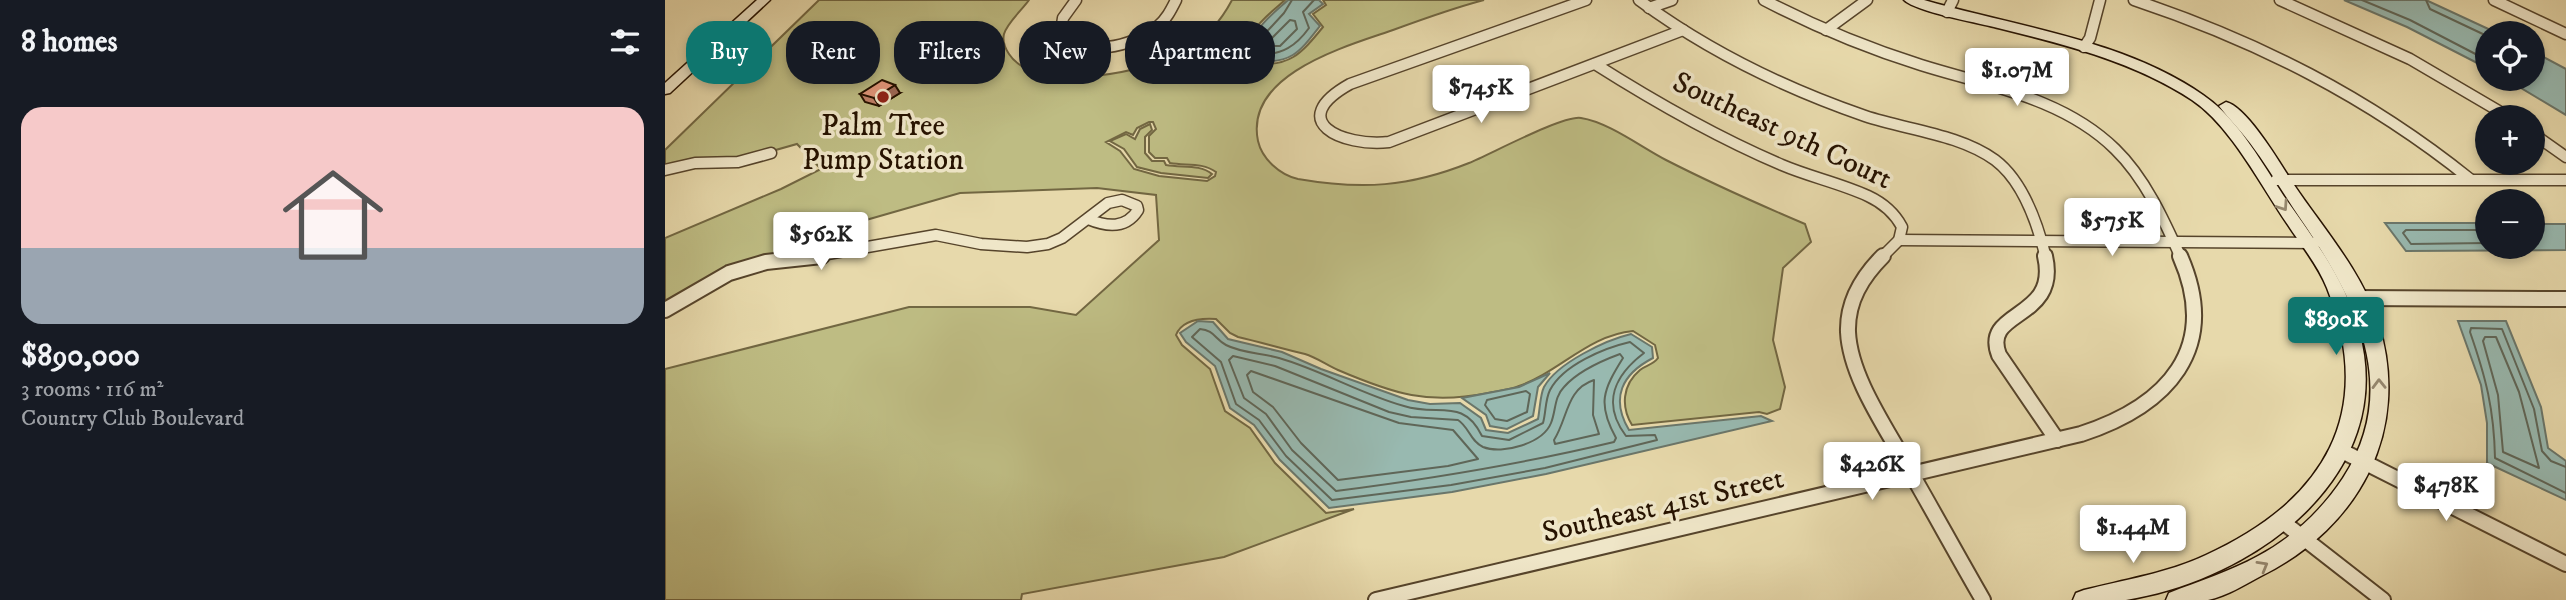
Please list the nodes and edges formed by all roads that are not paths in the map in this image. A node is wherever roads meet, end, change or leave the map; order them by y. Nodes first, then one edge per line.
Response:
1 (751, 0) edge
2 (764, 0) edge
3 (1076, 0) edge
4 (1176, 0) edge
5 (1586, 0) edge
6 (1639, 0) edge
7 (1672, 0) edge
8 (1764, 0) edge
9 (1867, 0) edge
10 (1910, 0) edge
11 (1931, 0) edge
12 (2100, 0) edge
13 (2134, 0) edge
14 (2280, 0) edge
15 (2494, 0) edge
16 (1950, 6) edge
17 (1649, 8) junction
18 (1682, 30) junction
19 (1826, 30) junction
20 (2566, 34) edge
21 (2086, 44) junction
22 (1595, 64) junction
23 (665, 78) edge
24 (665, 90) edge
25 (2488, 105) edge
26 (2545, 142) edge
27 (771, 153) dead end
28 (2566, 157) edge
29 (665, 170) edge
30 (2470, 179) junction
31 (2274, 180) junction
32 (2566, 180) edge
33 (1088, 219) dead end
34 (1899, 240) junction
35 (2040, 241) junction
36 (2173, 242) junction
37 (2317, 243) junction
38 (2349, 298) junction
39 (2566, 299) edge
40 (665, 310) edge
41 (2057, 440) junction
42 (2342, 451) junction
43 (2365, 462) junction
44 (1912, 474) junction
45 (2283, 522) junction
46 (2304, 539) junction
47 (2566, 564) edge
48 (2194, 569) junction
49 (2213, 595) edge
50 (1376, 600) edge
51 (1983, 600) edge
52 (2084, 600) edge
53 (2178, 600) edge
54 (2383, 600) edge

1 - 23 main road
2 - 24 main road
3 - 4 street
5 - 22 street
6 - 17 street
7 - 17 street
8 - 19 street, Southeast 41st Street
9 - 19 street
10 - 16 main road
11 - 16 main road
12 - 21 street
13 - 30 street
14 - 25 street
15 - 20 street
16 - 21 main road
17 - 18 street
18 - 22 street
18 - 35 street
19 - 36 street, Southeast 41st Street
21 - 31 main road
22 - 34 street, Southeast 9th Court
26 - 28 street
27 - 29 street
30 - 31 street
30 - 32 street
31 - 37 main road
33 - 40 street
34 - 35 street
34 - 44 street
35 - 36 street
35 - 41 street
36 - 37 street
36 - 41 street, Southeast 41st Street
37 - 38 main road
38 - 39 street
38 - 42 main road
43 -> 38 main road
41 - 44 street, Southeast 41st Street
42 - 43 street
42 - 45 main road
43 - 46 main road
43 - 47 street
44 - 50 street, Southeast 41st Street
44 - 51 street
45 - 46 street
45 - 48 main road
49 -> 46 main road
46 - 54 street
48 - 49 street
48 - 52 main road
49 - 53 main road

